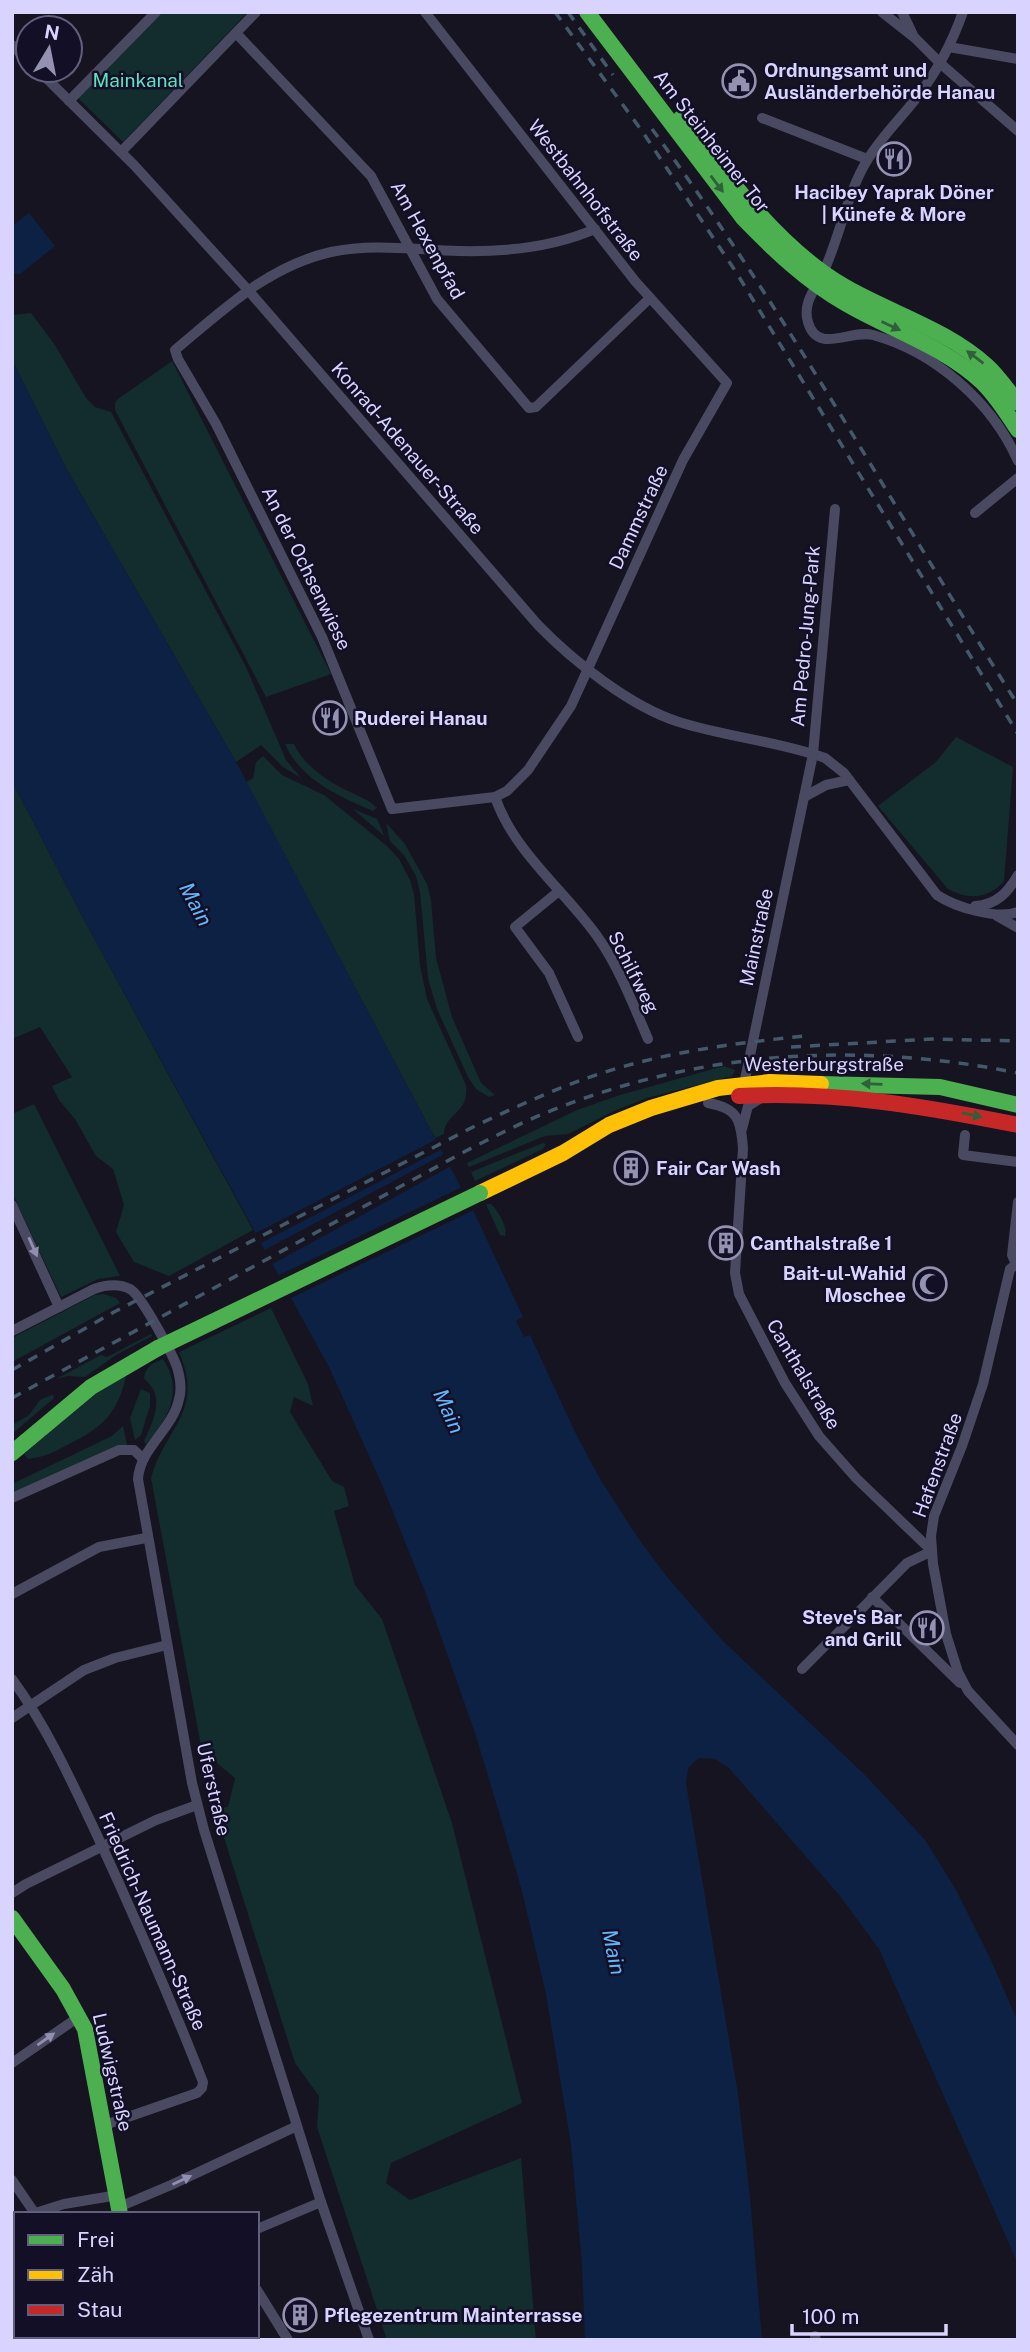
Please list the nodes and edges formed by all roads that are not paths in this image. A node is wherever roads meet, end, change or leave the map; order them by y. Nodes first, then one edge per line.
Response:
1 (156, 12) edge
2 (256, 12) edge
3 (425, 12) edge
4 (587, 12) edge
5 (601, 12) edge
6 (882, 12) edge
7 (902, 12) edge
8 (963, 12) edge
9 (236, 33) junction
10 (915, 38) junction
11 (949, 47) junction
12 (1018, 59) edge
13 (941, 64) junction
14 (52, 84) edge
15 (69, 101) junction
16 (762, 118) dead end
17 (1018, 131) edge
18 (121, 152) junction
19 (867, 159) junction
20 (595, 229) junction
21 (411, 249) junction
22 (819, 279) junction
23 (248, 290) junction
24 (650, 298) junction
25 (727, 383) joint
26 (1018, 403) edge
27 (1018, 430) edge
28 (1018, 461) edge
29 (1018, 478) edge
30 (835, 509) dead end
31 (975, 513) dead end
32 (586, 668) junction
33 (813, 754) junction
34 (849, 780) junction
35 (495, 797) junction
36 (804, 797) junction
37 (1018, 874) edge
38 (559, 891) junction
39 (967, 907) junction
40 (1018, 912) edge
41 (997, 916) junction
42 (1018, 928) edge
43 (578, 1037) dead end
44 (648, 1038) dead end
45 (742, 1090) junction
46 (770, 1095) junction
47 (708, 1102) junction
48 (1018, 1105) edge
49 (1018, 1125) edge
50 (742, 1132) junction
51 (965, 1135) dead end
52 (562, 1153) junction
53 (1018, 1162) edge
54 (1018, 1202) edge
55 (12, 1205) edge
56 (1017, 1264) edge
57 (59, 1307) junction
58 (12, 1331) edge
59 (12, 1453) edge
60 (143, 1459) junction
61 (12, 1498) edge
62 (146, 1538) junction
63 (932, 1551) junction
64 (12, 1594) edge
65 (872, 1597) junction
66 (167, 1645) junction
67 (803, 1669) dead end
68 (12, 1679) edge
69 (968, 1691) junction
70 (31, 1704) junction
71 (12, 1718) edge
72 (1018, 1745) edge
73 (197, 1805) junction
74 (102, 1846) junction
75 (12, 1892) edge
76 (12, 1918) edge
77 (80, 2016) junction
78 (12, 2063) edge
79 (105, 2125) junction
80 (297, 2126) junction
81 (12, 2180) edge
82 (321, 2202) junction
83 (119, 2205) edge
84 (32, 2212) edge
85 (36, 2212) edge
86 (259, 2228) edge
87 (259, 2293) edge
88 (288, 2340) edge
89 (369, 2340) edge

1 - 15 street
2 - 9 street
3 - 20 street, Westbahnhofstraße
4 -> 22 main road, Am Steinheimer Tor
5 - 22 main road, Am Steinheimer Tor
6 - 10 street
7 - 10 street
8 - 11 street
9 - 18 street
9 - 21 street, Am Hexenpfad
10 - 13 street
11 - 12 street
11 - 13 street
13 - 17 street
13 - 19 street
14 - 15 street, Konrad-Adenauer-Straße
15 - 18 street, Konrad-Adenauer-Straße
16 - 19 street
18 - 23 street, Konrad-Adenauer-Straße
19 - 22 street
20 - 21 street
20 - 24 street, Westbahnhofstraße
21 - 23 street
21 - 24 street, Am Hexenpfad
26 -> 22 main road, Am Steinheimer Tor
22 -> 27 main road, Am Steinheimer Tor
22 - 28 street
23 - 32 street, Konrad-Adenauer-Straße
23 - 35 street, An der Ochsenwiese
24 - 25 street, Westbahnhofstraße
25 - 32 street, Dammstraße
29 - 31 street
30 - 33 street, Am Pedro-Jung-Park
32 - 33 street, Konrad-Adenauer-Straße
32 - 35 street, Dammstraße
33 - 34 street, Am Pedro-Jung-Park
33 - 36 street, Mainstraße
34 - 36 street
34 - 39 street, Am Pedro-Jung-Park
35 - 38 street, Schilfweg
36 - 45 street, Mainstraße
37 - 39 street
38 - 43 street
38 - 44 street, Schilfweg
39 - 41 street, Am Pedro-Jung-Park
40 - 41 street, Am Pedro-Jung-Park
41 - 42 street, Am Pedro-Jung-Park
45 - 46 main road, Westerburgstraße
45 - 47 main road, Westerburgstraße
48 -> 45 main road, Westerburgstraße
45 - 52 main road, Westerburgstraße
46 -> 49 main road, Westerburgstraße
46 - 50 street, Canthalstraße
47 - 50 street
47 - 52 main road, Westerburgstraße
50 - 63 street, Canthalstraße
51 - 53 street
52 - 59 main road, bridge
54 - 56 street, Hafenstraße
55 -> 57 street
56 - 63 street, Hafenstraße
57 - 58 street
57 - 60 street
60 - 61 street
60 - 62 street, Uferstraße
62 - 64 street
62 - 66 street, Uferstraße
63 - 65 street
63 - 69 street, Hafenstraße
65 - 67 street
65 - 69 street
66 - 70 street
66 - 73 street, Uferstraße
68 - 70 street, Friedrich-Naumann-Straße
69 - 72 street, Hafenstraße
70 - 71 street
70 - 74 street, Friedrich-Naumann-Straße
73 - 74 street
73 - 80 street, Uferstraße
74 - 75 street
74 - 79 street, Friedrich-Naumann-Straße
76 - 77 main road, Ludwigstraße
78 -> 77 street
77 - 79 main road, Ludwigstraße
79 - 83 main road, Ludwigstraße
80 - 82 street, Uferstraße
83 -> 80 street
81 - 84 street
82 - 86 street
82 - 89 street, Uferstraße
83 - 85 street
87 - 88 street

